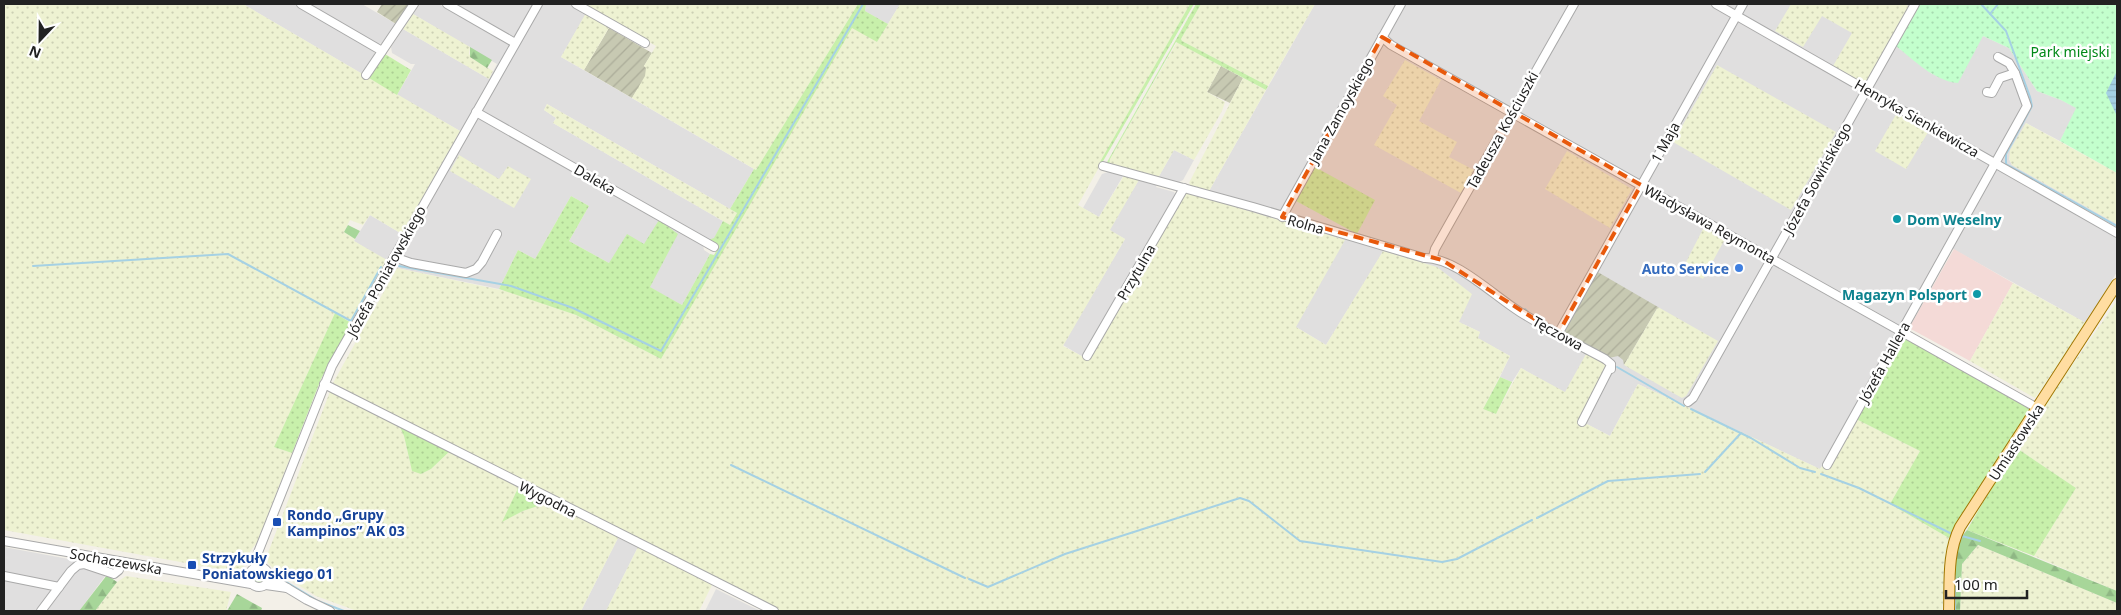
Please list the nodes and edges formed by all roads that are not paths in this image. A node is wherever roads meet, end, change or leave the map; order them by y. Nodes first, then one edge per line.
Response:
1 (301, 4) edge
2 (414, 4) edge
3 (447, 4) edge
4 (538, 4) edge
5 (576, 4) edge
6 (1400, 4) edge
7 (1574, 4) edge
8 (1716, 4) edge
9 (1743, 4) edge
10 (1915, 4) edge
11 (1736, 15) junction
12 (1382, 37) junction
13 (515, 43) junction
14 (644, 43) dead end
15 (382, 51) junction
16 (1998, 57) dead end
17 (2015, 73) junction
18 (366, 74) dead end
19 (1867, 90) junction
20 (1988, 92) dead end
21 (476, 112) junction
22 (1512, 112) junction
23 (1994, 164) junction
24 (1103, 166) dead end
25 (1641, 185) junction
26 (1184, 188) junction
27 (1282, 217) junction
28 (2117, 233) edge
29 (497, 234) dead end
30 (714, 247) dead end
31 (394, 257) junction
32 (1433, 257) junction
33 (1772, 258) junction
34 (2117, 284) edge
35 (1501, 298) joint
36 (1901, 332) junction
37 (1558, 334) junction
38 (1087, 356) dead end
39 (324, 384) junction
40 (1688, 402) dead end
41 (2038, 409) junction
42 (1582, 422) dead end
43 (1827, 465) dead end
44 (4, 541) edge
45 (120, 562) junction
46 (258, 568) junction
47 (249, 575) junction
48 (4, 576) edge
49 (228, 580) junction
50 (268, 581) junction
51 (251, 584) junction
52 (59, 587) junction
53 (41, 611) edge
54 (330, 611) edge
55 (774, 611) edge
56 (1949, 611) edge

1 - 15 street
2 - 15 street
3 - 13 street
4 - 13 street, Józefa Poniatowskiego
5 - 14 street
6 - 12 street, Jana Zamoyskiego
7 - 22 street, Tadeusza Kościuszki
8 - 11 street, Henryka Sienkiewicza
9 - 11 street, 1 Maja
10 - 19 street, Józefa Sowińskiego
11 - 19 street, Henryka Sienkiewicza
11 - 25 street, 1 Maja
12 - 22 street, Władysława Reymonta
12 - 27 street, Jana Zamoyskiego
13 - 21 street, Józefa Poniatowskiego
15 - 18 street
16 - 17 street, Józefa Hallera
17 - 20 street
17 - 23 street, Józefa Hallera
19 - 23 street, Henryka Sienkiewicza
19 - 33 street, Józefa Sowińskiego
21 - 30 street, Daleka
21 - 31 street, Józefa Poniatowskiego
22 - 25 street, Władysława Reymonta
22 - 32 street, Tadeusza Kościuszki
23 - 28 street, Henryka Sienkiewicza
23 - 36 street, Józefa Hallera
24 - 26 street, Rolna
25 - 33 street, Władysława Reymonta
25 - 37 street, 1 Maja
26 - 27 street, Rolna
26 - 38 street, Przytulna
27 - 32 street, Rolna
29 - 31 street
31 - 39 street, Józefa Poniatowskiego
32 - 35 street, Rolna
33 - 36 street, Władysława Reymonta
33 - 40 street, Józefa Sowińskiego
34 - 41 main road, Umiastowska
35 - 37 street, Tęczowa
36 - 41 street, Władysława Reymonta
36 - 43 street, Józefa Hallera
37 - 42 street, Tęczowa
39 - 46 street, Józefa Poniatowskiego
39 - 55 street, Wygodna
41 - 56 main road, Umiastowska
44 - 45 street, Sochaczewska
45 - 49 street, Sochaczewska
45 - 52 street
46 - 47 street
46 - 50 street
47 - 49 street, Sochaczewska
47 - 51 street
48 - 52 street
49 - 51 street, Sochaczewska
50 - 51 street
50 - 54 street
52 - 53 street

